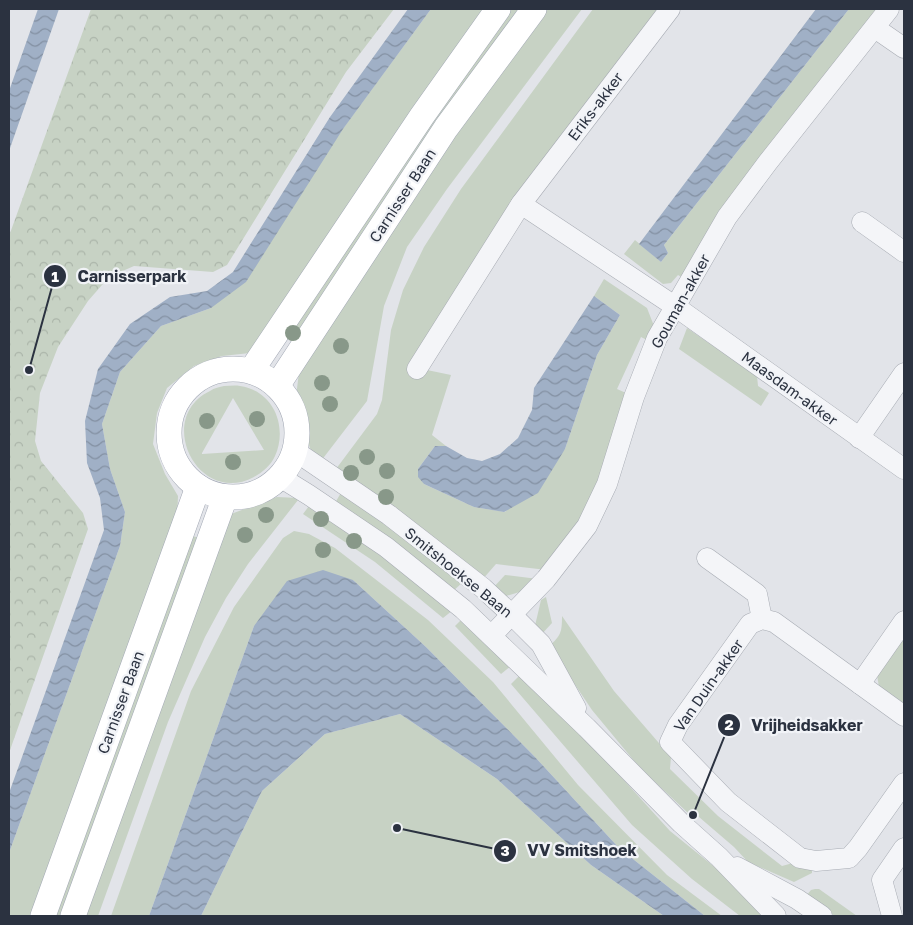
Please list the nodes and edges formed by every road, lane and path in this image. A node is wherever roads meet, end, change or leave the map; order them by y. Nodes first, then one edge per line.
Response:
1 (498, 9) edge
2 (534, 9) edge
3 (670, 9) edge
4 (889, 9) edge
5 (875, 28) junction
6 (904, 48) edge
7 (521, 204) junction
8 (862, 222) dead end
9 (904, 252) edge
10 (676, 307) junction
11 (417, 369) dead end
12 (251, 371) junction
13 (904, 373) edge
14 (277, 386) junction
15 (859, 438) junction
16 (294, 452) junction
17 (904, 470) edge
18 (280, 477) junction
19 (198, 487) junction
20 (225, 497) junction
21 (707, 558) dead end
22 (512, 615) junction
23 (762, 619) junction
24 (904, 621) edge
25 (492, 635) junction
26 (860, 684) junction
27 (904, 716) edge
28 (587, 728) junction
29 (904, 783) edge
30 (904, 848) edge
31 (719, 857) junction
32 (43, 916) edge
33 (73, 916) edge
34 (776, 916) edge
35 (822, 916) edge
36 (892, 916) edge

1 - 12 main road, Carnisser Baan
2 - 14 main road, Carnisser Baan
3 - 7 street, Eriks-akker
4 - 5 street, Gouman-akker
5 - 6 street
5 - 10 street, Gouman-akker
7 - 10 street
7 - 11 street, Eriks-akker
8 - 9 street
10 - 15 street, Maasdam-akker
10 - 22 street, Gouman-akker
12 - 14 main road
12 - 19 main road
13 - 15 street
14 - 16 main road
15 - 17 street, Maasdam-akker
16 - 18 main road
16 - 22 street, Smitshoekse Baan
18 - 20 main road
18 - 25 street, Smitshoekse Baan
19 - 20 main road
19 - 32 main road, Carnisser Baan
20 - 33 main road, Carnisser Baan
21 - 23 street
22 - 25 street, Gouman-akker
22 - 28 street, Smitshoekse Baan
23 - 26 street
23 - 29 street, Van Duin-akker
24 - 26 street
25 - 28 street, Smitshoekse Baan
26 - 27 street
28 - 31 street, Smitshoekse Baan
30 - 36 street
31 - 34 street, Smitshoekse Baan
31 - 35 street, Smitshoekse Baan

